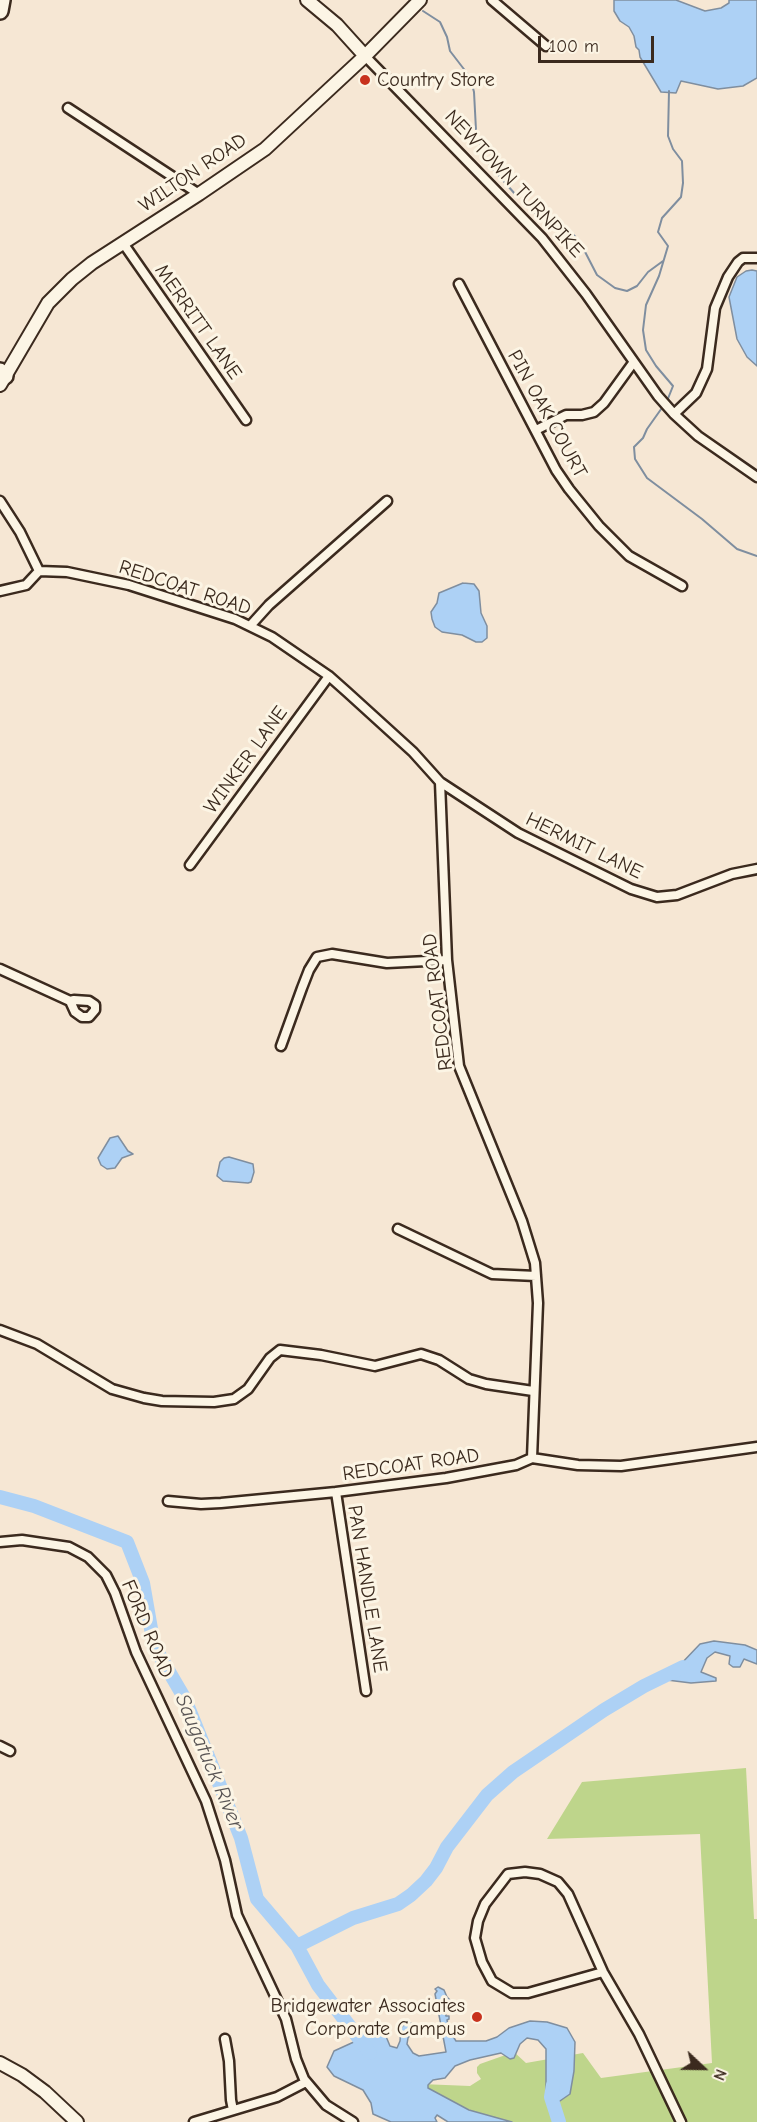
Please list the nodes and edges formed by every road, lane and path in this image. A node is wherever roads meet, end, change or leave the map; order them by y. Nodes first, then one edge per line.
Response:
1 (2, 0) edge
2 (307, 0) edge
3 (420, 0) edge
4 (492, 0) edge
5 (0, 11) edge
6 (546, 46) dead end
7 (365, 56) junction
8 (68, 108) dead end
9 (200, 194) junction
10 (123, 243) junction
11 (757, 258) edge
12 (459, 284) dead end
13 (633, 363) junction
14 (1, 377) edge
15 (674, 414) junction
16 (246, 420) dead end
17 (536, 429) junction
18 (757, 477) edge
19 (0, 501) edge
20 (387, 501) dead end
21 (39, 571) junction
22 (682, 586) dead end
23 (0, 591) edge
24 (250, 626) junction
25 (329, 676) junction
26 (440, 782) junction
27 (190, 865) dead end
28 (757, 869) edge
29 (447, 960) junction
30 (0, 969) edge
31 (70, 1001) dead end
32 (281, 1046) dead end
33 (398, 1229) dead end
34 (536, 1276) junction
35 (0, 1330) edge
36 (533, 1391) junction
37 (757, 1447) edge
38 (532, 1458) junction
39 (336, 1492) junction
40 (168, 1501) dead end
41 (0, 1542) edge
42 (366, 1691) dead end
43 (0, 1746) edge
44 (10, 1751) dead end
45 (603, 1972) junction
46 (225, 2040) dead end
47 (0, 2063) edge
48 (306, 2082) junction
49 (229, 2115) edge
50 (77, 2122) edge
51 (194, 2122) edge
52 (353, 2122) edge
53 (681, 2122) edge

1 - 5 highway
2 - 7 main road, NEWTOWN TURNPIKE
3 - 7 main road, WILTON ROAD
4 - 6 street
7 - 9 main road, WILTON ROAD
7 - 13 street, NEWTOWN TURNPIKE
8 - 9 street
9 - 10 main road, WILTON ROAD
10 - 14 main road, WILTON ROAD
10 - 16 street, MERRITT LANE
11 - 15 street
12 - 17 street, PIN OAK COURT
13 - 15 street, NEWTOWN TURNPIKE
13 - 17 street
15 - 18 street, NEWTOWN TURNPIKE
17 - 22 street, PIN OAK COURT
19 - 21 street
20 - 24 street
21 - 23 street
21 - 24 street, REDCOAT ROAD
24 - 25 street, REDCOAT ROAD
25 - 26 street, REDCOAT ROAD
25 - 27 street, WINKER LANE
26 - 28 street, HERMIT LANE
26 - 29 street, REDCOAT ROAD
29 - 32 street
29 - 34 street, REDCOAT ROAD
30 - 31 street
33 - 34 street
34 - 36 street, REDCOAT ROAD
35 - 36 street
36 - 38 street, REDCOAT ROAD
37 - 38 street
38 - 39 street, REDCOAT ROAD
39 - 40 street, REDCOAT ROAD
39 - 42 street, PAN HANDLE LANE
41 - 48 street, FORD ROAD
43 - 44 street
45 - 45 street
45 - 53 street
46 - 49 street
47 - 50 main road
48 - 49 street
48 - 52 street, FORD ROAD
49 - 51 street

